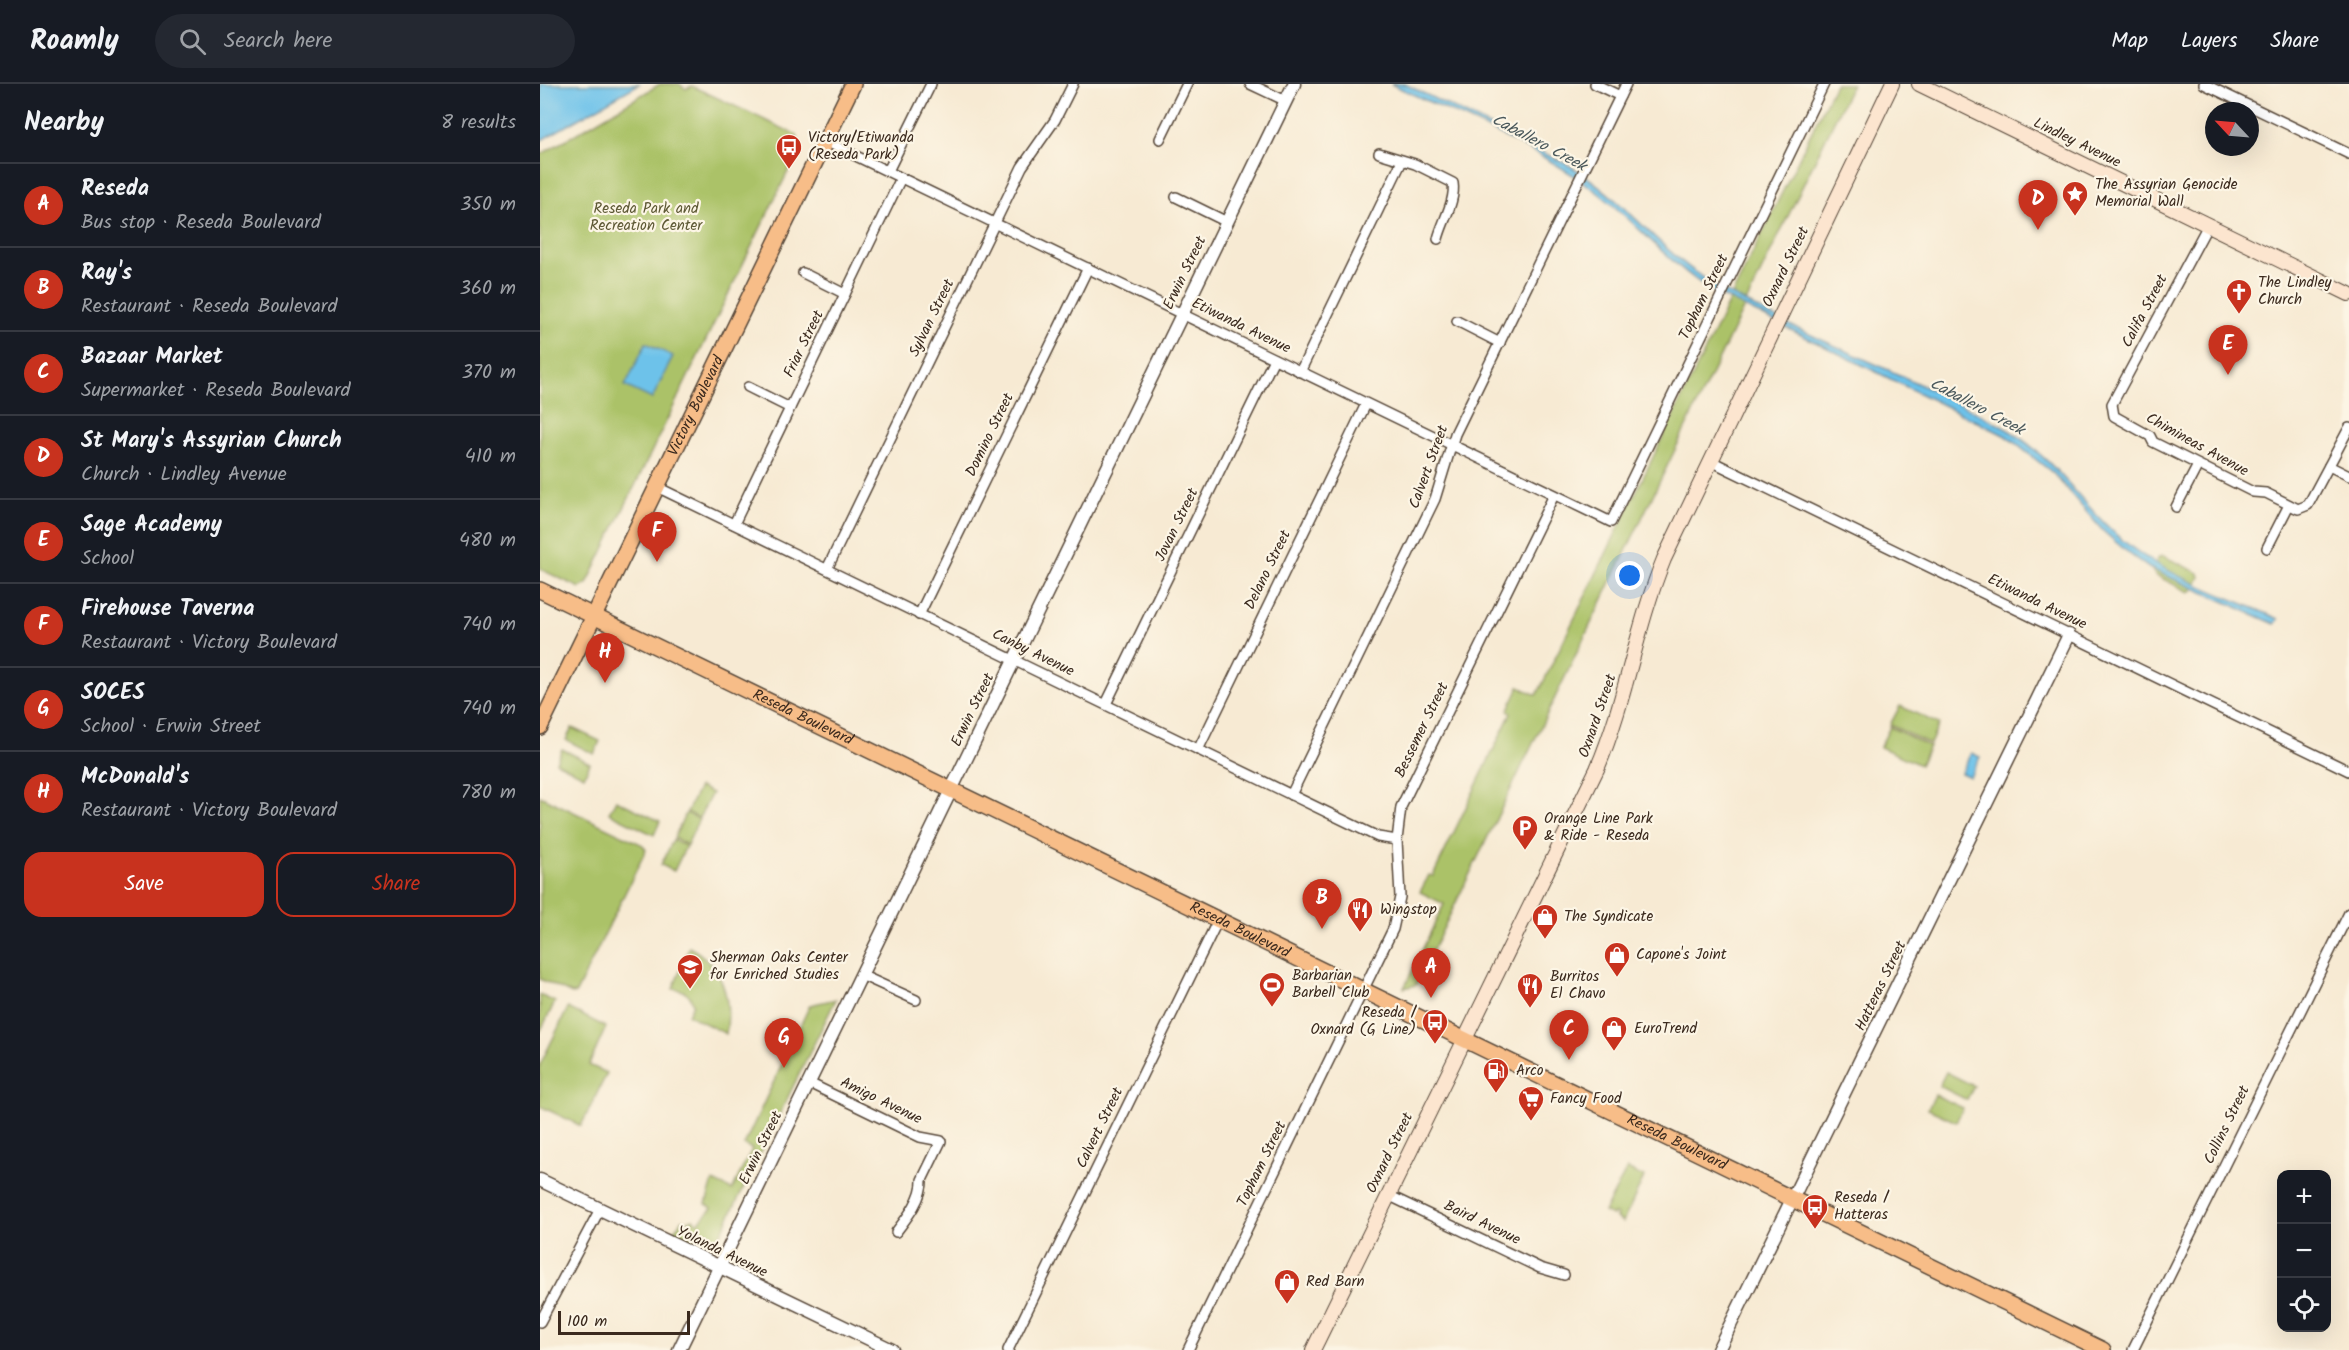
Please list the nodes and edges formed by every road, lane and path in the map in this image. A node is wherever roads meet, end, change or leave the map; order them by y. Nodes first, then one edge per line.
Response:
1 (853, 84) edge
2 (931, 84) edge
3 (1073, 84) edge
4 (1187, 84) edge
5 (1250, 84) edge
6 (1294, 84) edge
7 (1595, 84) edge
8 (1626, 84) edge
9 (1824, 84) edge
10 (1892, 84) edge
11 (1919, 84) edge
12 (2204, 84) edge
13 (1620, 96) junction
14 (1286, 101) junction
15 (1160, 139) dead end
16 (825, 141) junction
17 (1379, 153) dead end
18 (2349, 154) edge
19 (1402, 161) junction
20 (888, 171) junction
21 (901, 178) junction
22 (1176, 197) dead end
23 (1227, 222) junction
24 (995, 223) junction
25 (2208, 225) junction
26 (1438, 239) dead end
27 (1088, 268) junction
28 (803, 273) dead end
29 (845, 294) junction
30 (2349, 294) edge
31 (1182, 315) junction
32 (1457, 321) dead end
33 (1500, 343) junction
34 (1274, 359) junction
35 (1300, 372) junction
36 (748, 387) dead end
37 (1366, 404) junction
38 (790, 408) junction
39 (2111, 412) joint
40 (2349, 428) edge
41 (1451, 445) junction
42 (1711, 461) junction
43 (2198, 465) junction
44 (2329, 466) junction
45 (2349, 476) edge
46 (657, 487) junction
47 (1554, 495) junction
48 (2289, 505) junction
49 (2176, 507) dead end
50 (1611, 522) joint
51 (734, 524) junction
52 (2267, 548) dead end
53 (827, 569) junction
54 (540, 590) edge
55 (919, 615) junction
56 (594, 617) junction
57 (2069, 635) junction
58 (1014, 660) junction
59 (1106, 704) junction
60 (540, 727) edge
61 (1198, 750) junction
62 (2349, 771) edge
63 (951, 790) junction
64 (1291, 795) junction
65 (1397, 840) junction
66 (2349, 913) edge
67 (1218, 920) junction
68 (861, 975) junction
69 (1364, 990) junction
70 (916, 1000) dead end
71 (1463, 1039) junction
72 (809, 1083) junction
73 (540, 1180) edge
74 (1388, 1195) junction
75 (1792, 1199) junction
76 (600, 1209) junction
77 (896, 1232) dead end
78 (719, 1267) junction
79 (1564, 1275) dead end
80 (543, 1309) edge
81 (540, 1322) edge
82 (679, 1350) edge
83 (892, 1350) edge
84 (1008, 1350) edge
85 (1188, 1350) edge
86 (1313, 1350) edge
87 (1718, 1350) edge
88 (2103, 1350) edge
89 (2133, 1350) edge

1 - 16 main road, Victory Boulevard
2 - 20 street
3 - 24 street, Sylvan Street
4 - 15 street
5 - 14 street
6 - 14 street, Erwin Street
7 - 13 street
8 - 13 street, Calvert Street
9 - 50 street, Topham Street
10 - 42 main road, Oxnard Street
11 - 25 main road, Lindley Avenue
12 - 18 street
13 - 33 street, Calvert Street
14 - 23 street, Erwin Street
16 - 20 street, Etiwanda Avenue
16 - 46 main road, Victory Boulevard
17 - 19 street
19 - 26 street
19 - 35 street
20 - 21 street, Etiwanda Avenue
21 - 24 street, Etiwanda Avenue
21 - 29 street, Friar Street
22 - 23 street
23 - 31 street, Erwin Street
24 - 27 street, Etiwanda Avenue
24 - 53 street, Sylvan Street
25 - 30 main road, Lindley Avenue
25 - 39 street, Califa Street
27 - 31 street, Etiwanda Avenue
27 - 55 street, Domino Street
28 - 29 street
29 - 38 street, Friar Street
31 - 34 street, Etiwanda Avenue
31 - 58 street, Erwin Street
32 - 33 street
33 - 41 street, Calvert Street
34 - 35 street, Etiwanda Avenue
34 - 59 street, Jovan Street
35 - 37 street, Etiwanda Avenue
36 - 38 street
37 - 41 street, Etiwanda Avenue
37 - 61 street, Delano Street
38 - 51 street, Friar Street
39 - 43 street, Chimineas Avenue
40 - 44 street
41 - 47 street, Etiwanda Avenue
41 - 64 street, Calvert Street
42 - 57 street, Etiwanda Avenue
42 - 71 main road, Oxnard Street
43 - 48 street, Chimineas Avenue
43 - 49 street
44 - 45 street
44 - 48 street, Chimineas Avenue
46 - 51 street, Canby Avenue
46 - 56 main road, Victory Boulevard
47 - 50 street, Etiwanda Avenue
47 - 65 street, Bessemer Street
48 - 52 street
51 - 53 street, Canby Avenue
53 - 55 street, Canby Avenue
54 - 56 main road, Reseda Boulevard
55 - 58 street, Canby Avenue
56 - 60 main road, Victory Boulevard
56 - 63 main road, Reseda Boulevard
57 - 62 street, Etiwanda Avenue
57 - 75 street, Hatteras Street
58 - 59 street, Canby Avenue
58 - 63 street, Erwin Street
59 - 61 street, Canby Avenue
61 - 64 street, Canby Avenue
63 - 67 main road, Reseda Boulevard
63 - 68 street, Erwin Street
64 - 65 street, Canby Avenue
65 - 69 street, Bessemer Street
66 - 89 street, Collins Street
67 - 69 main road, Reseda Boulevard
67 - 84 street, Calvert Street
68 - 70 street
68 - 72 street, Erwin Street
69 - 71 main road, Reseda Boulevard
69 - 85 street, Topham Street
71 - 74 main road, Oxnard Street
71 - 75 main road, Reseda Boulevard
72 - 77 street, Amigo Avenue
72 - 78 street, Erwin Street
73 - 76 street, Yolanda Avenue
74 - 79 street, Baird Avenue
74 - 86 main road, Oxnard Street
75 - 87 street, Hatteras Street
75 - 88 main road, Reseda Boulevard
76 - 78 street, Yolanda Avenue
76 - 80 street
78 - 82 street, Erwin Street
78 - 83 street, Yolanda Avenue
80 - 81 street

